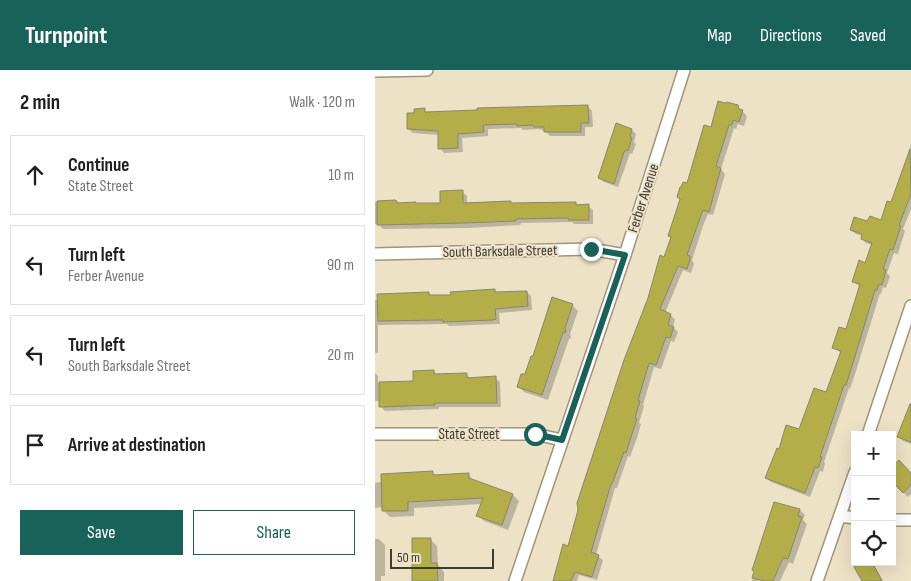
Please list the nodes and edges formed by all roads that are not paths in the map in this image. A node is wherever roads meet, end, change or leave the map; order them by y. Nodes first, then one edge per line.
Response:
1 (427, 70) edge
2 (684, 70) edge
3 (375, 71) edge
4 (375, 254) edge
5 (625, 255) junction
6 (911, 306) edge
7 (906, 336) edge
8 (869, 431) edge
9 (375, 434) edge
10 (562, 440) junction
11 (854, 476) edge
12 (840, 516) junction
13 (851, 517) edge
14 (896, 520) edge
15 (911, 520) edge
16 (515, 581) edge
17 (817, 581) edge

1 - 3 street
2 - 5 street, Ferber Avenue
4 - 5 street, South Barksdale Street
5 - 10 street, Ferber Avenue
6 - 7 street
7 - 8 street
9 - 10 street, State Street
10 - 16 street, Ferber Avenue
11 - 12 street
12 - 13 street
12 - 17 street
14 - 15 street

